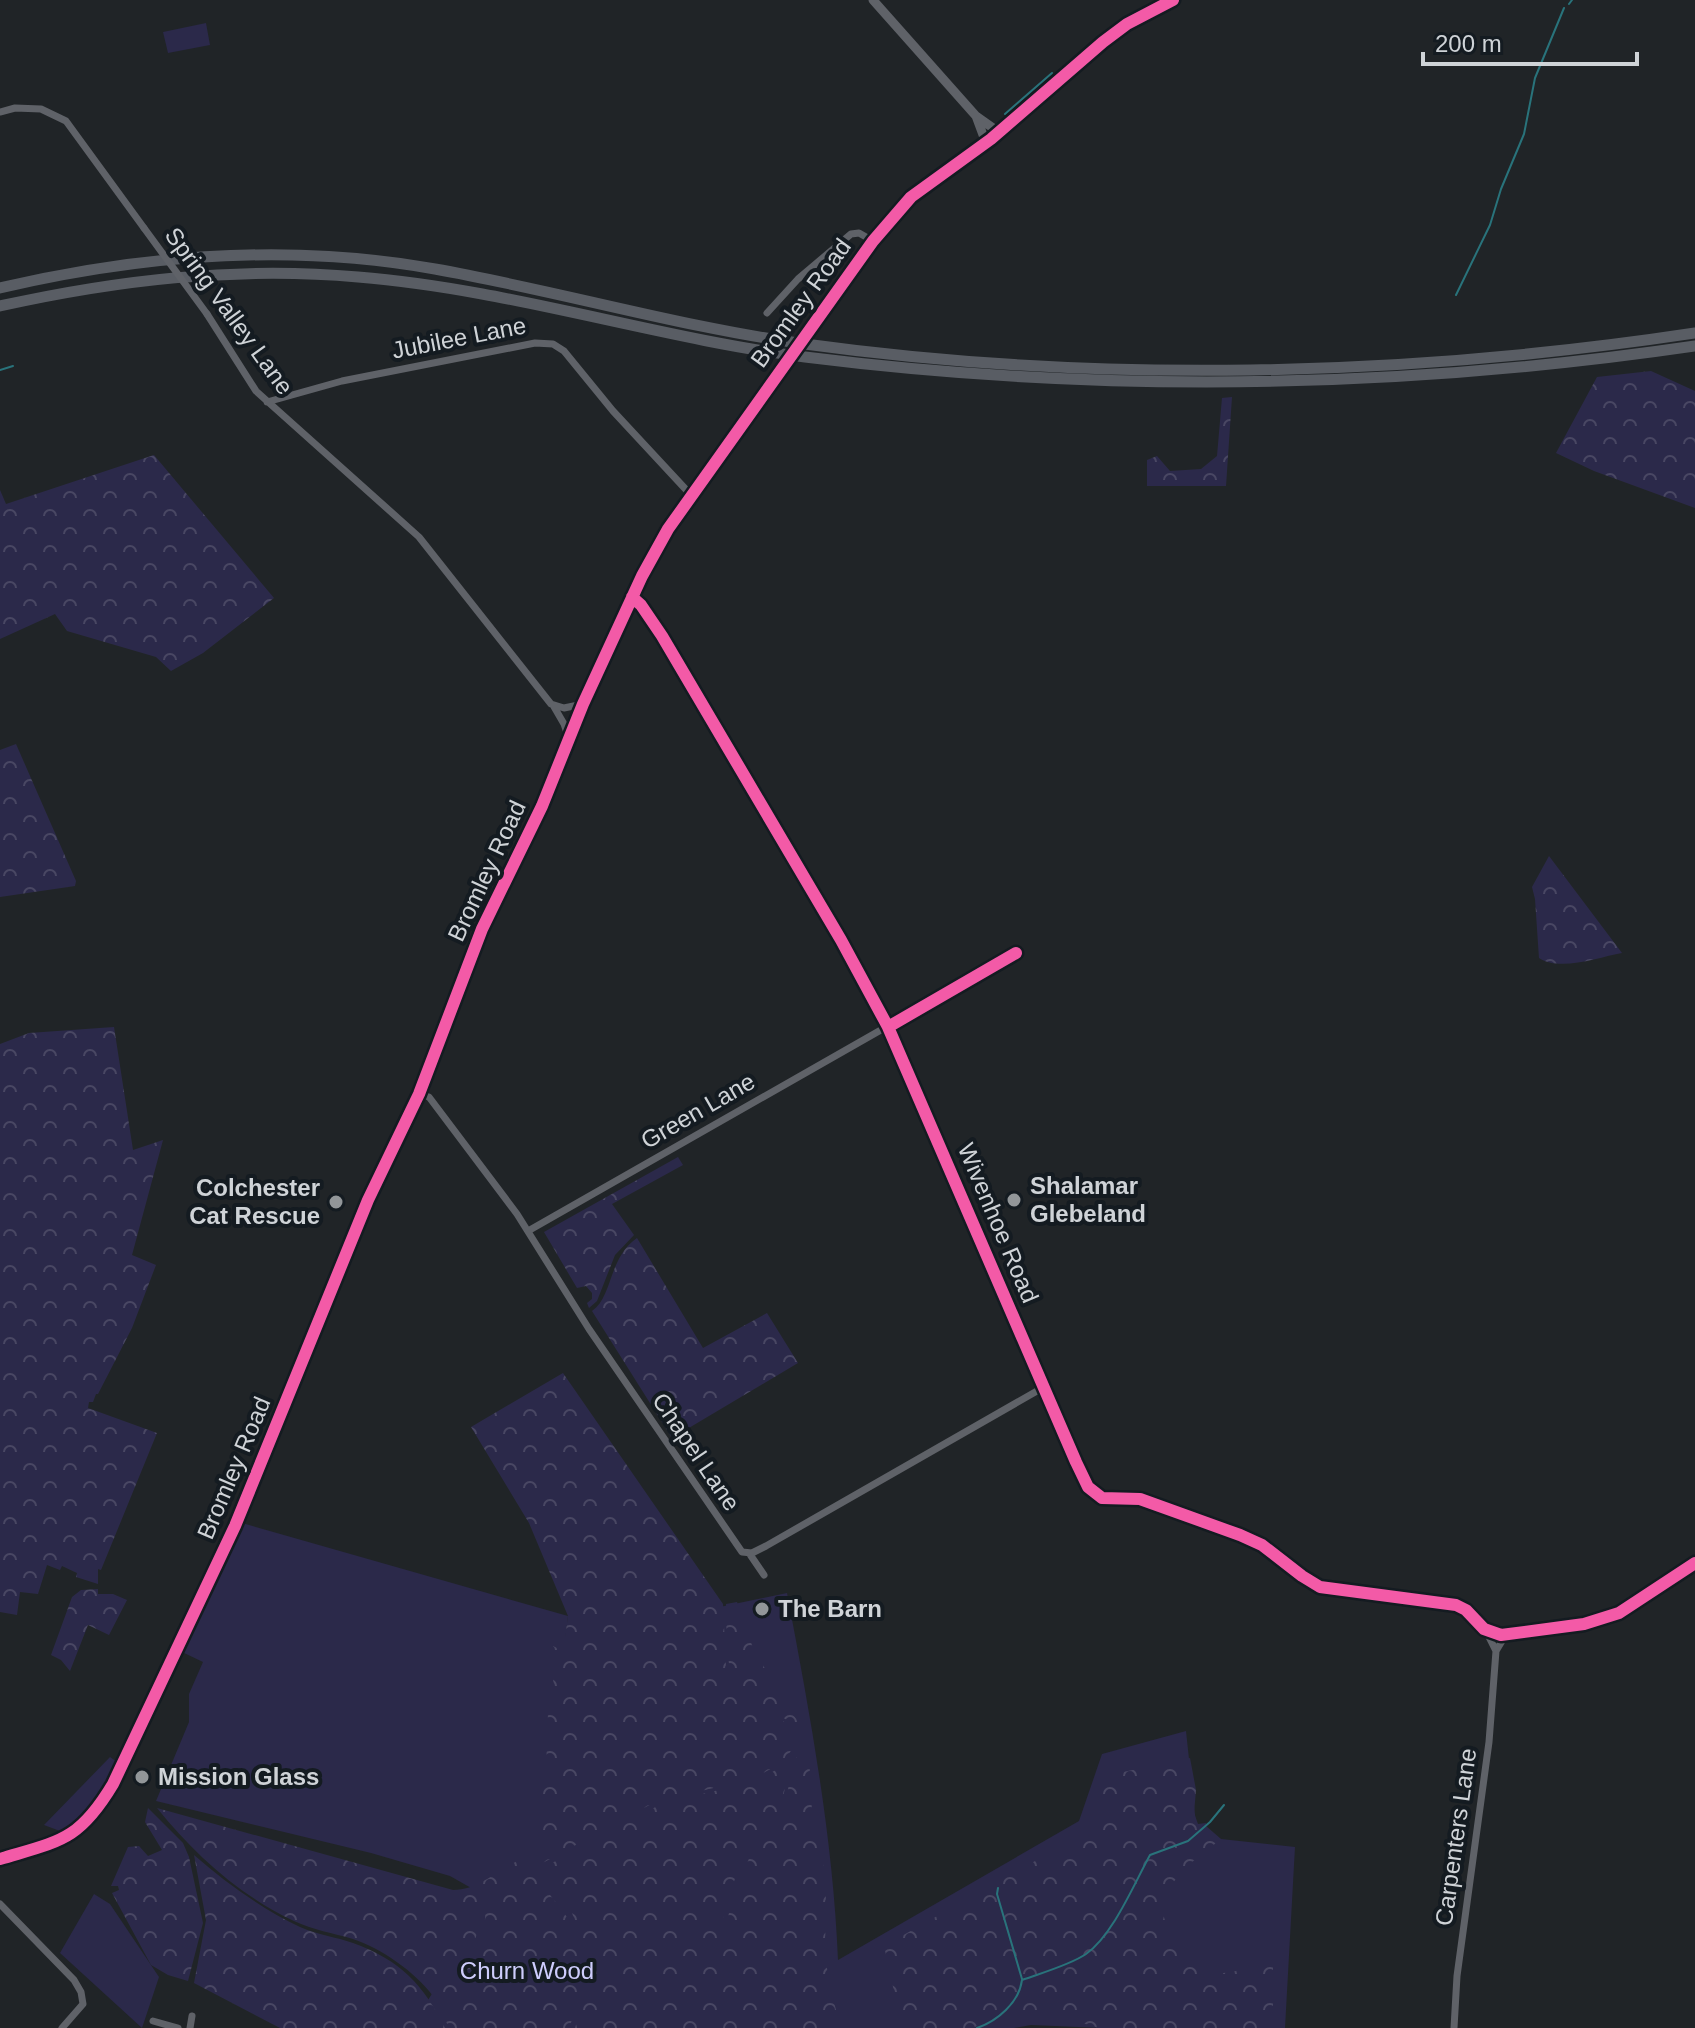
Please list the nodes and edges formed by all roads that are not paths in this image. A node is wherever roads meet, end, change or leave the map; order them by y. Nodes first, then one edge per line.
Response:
1 (873, 0) edge
2 (1173, 0) edge
3 (0, 112) edge
4 (976, 116) junction
5 (1000, 133) junction
6 (986, 143) junction
7 (873, 241) junction
8 (0, 288) edge
9 (0, 306) edge
10 (767, 313) dead end
11 (1695, 333) edge
12 (1695, 346) edge
13 (267, 402) junction
14 (691, 495) junction
15 (632, 597) junction
16 (551, 704) junction
17 (583, 704) junction
18 (569, 739) junction
19 (1016, 953) dead end
20 (888, 1027) junction
21 (419, 1094) junction
22 (528, 1231) junction
23 (1044, 1387) junction
24 (749, 1553) junction
25 (1695, 1563) edge
26 (764, 1575) dead end
27 (1484, 1629) junction
28 (1501, 1635) junction
29 (1496, 1651) junction
30 (0, 1859) edge
31 (0, 1904) edge
32 (192, 2016) dead end
33 (153, 2021) dead end
34 (62, 2028) edge
35 (178, 2028) edge
36 (190, 2028) edge
37 (1454, 2028) edge

1 - 4 street
2 - 5 street, Bromley Road
3 - 13 street, Spring Valley Lane, bridge
4 - 5 street
4 - 6 street
5 - 6 street, Bromley Road
6 - 7 street, Bromley Road
7 - 10 street
7 - 14 street, Bromley Road, bridge
8 - 11 highway
9 - 12 highway
13 - 14 street, Jubilee Lane
13 - 16 street, Spring Valley Lane
14 - 15 street, Bromley Road
15 - 17 street, Bromley Road
15 - 20 street, Wivenhoe Road
16 - 17 street
16 - 18 street, Spring Valley Lane
17 - 18 street, Bromley Road
18 - 21 street, Bromley Road
19 - 20 street, Green Lane
20 - 22 street, Green Lane
20 - 23 street, Wivenhoe Road
21 - 22 street, Chapel Lane
21 - 30 street, Bromley Road
22 - 24 street, Chapel Lane
23 - 24 street
23 - 27 street, Wivenhoe Road
24 - 26 street, Chapel Lane
25 - 28 street
27 - 28 street, Wivenhoe Road
27 - 29 street
28 - 29 street
29 - 37 street, Carpenters Lane
31 - 34 street
32 - 36 street
33 - 35 street

